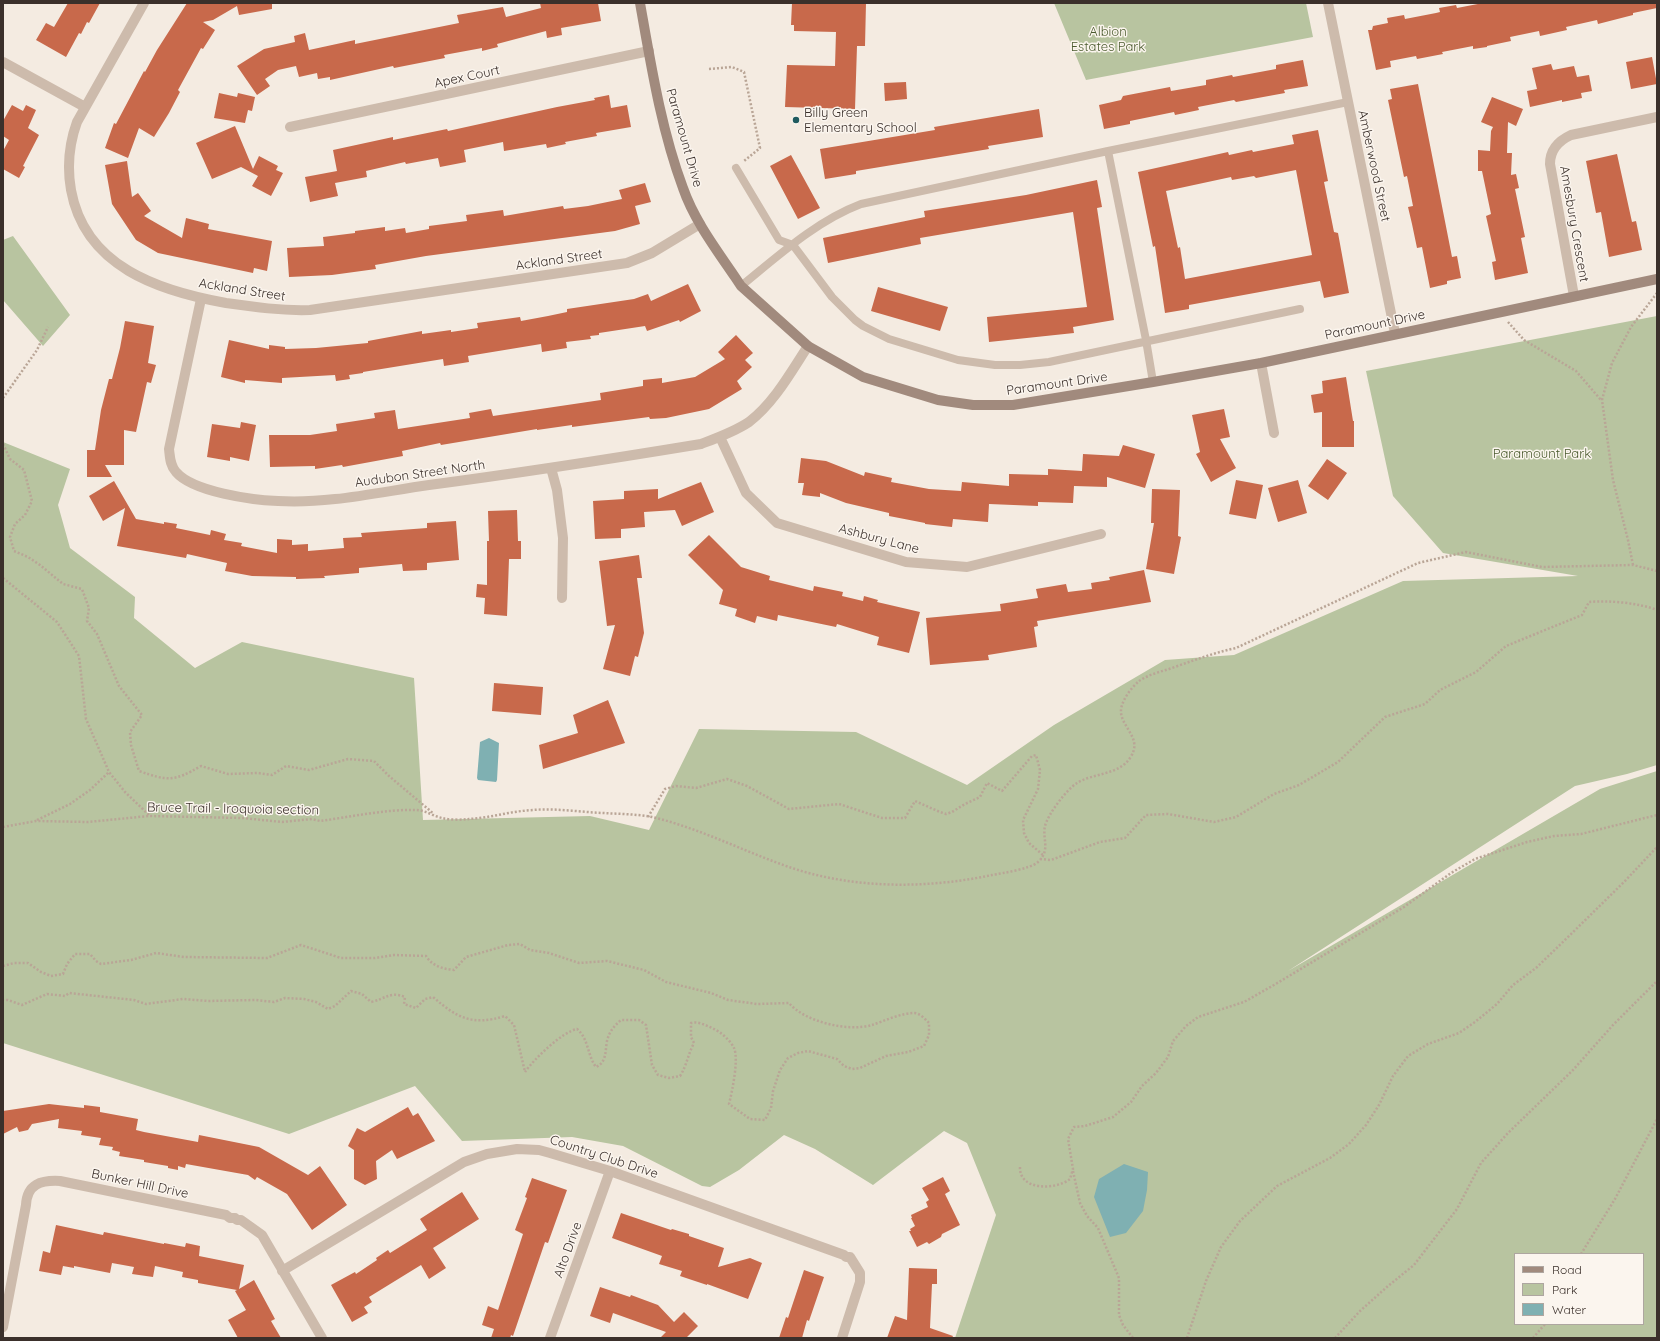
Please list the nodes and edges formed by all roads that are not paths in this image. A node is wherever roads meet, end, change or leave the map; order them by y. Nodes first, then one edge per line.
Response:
1 (144, 3) edge
2 (640, 3) edge
3 (1328, 3) edge
4 (649, 51) junction
5 (3, 62) edge
6 (1348, 102) junction
7 (85, 107) junction
8 (1657, 117) edge
9 (290, 127) dead end
10 (1108, 151) junction
11 (736, 168) road end
12 (700, 224) junction
13 (793, 245) junction
14 (1657, 279) edge
15 (741, 286) junction
16 (1574, 296) junction
17 (201, 298) junction
18 (1300, 309) dead end
19 (1395, 333) junction
20 (1146, 340) junction
21 (808, 346) junction
22 (1261, 363) junction
23 (1153, 382) junction
24 (1274, 433) dead end
25 (720, 437) junction
26 (551, 468) junction
27 (1101, 534) dead end
28 (562, 598) dead end
29 (610, 1171) junction
30 (282, 1271) junction
31 (3, 1327) edge
32 (322, 1338) edge
33 (550, 1338) edge
34 (842, 1338) edge

1 - 7 street, Ackland Street
2 - 4 street, Paramount Drive
3 - 6 street, Amberwood Street
4 - 9 street, Apex Court
4 - 12 street, Paramount Drive
5 - 7 street
6 - 10 lane
6 - 19 street, Amberwood Street
7 - 17 street, Ackland Street
8 - 16 street, Amesbury Crescent
10 - 13 lane
10 - 20 lane
11 - 13 lane
12 - 15 street, Paramount Drive
12 - 17 street, Ackland Street
13 - 15 lane
13 - 20 lane
14 - 16 street, Paramount Drive
15 - 21 street, Paramount Drive
16 - 19 street, Paramount Drive
17 - 26 street, Audubon Street North
18 - 20 lane
19 - 22 street, Paramount Drive
20 - 23 lane
21 - 23 street, Paramount Drive
21 - 25 street, Audubon Street North
22 - 23 street, Paramount Drive
22 - 24 street
25 - 26 street, Audubon Street North
25 - 27 street, Ashbury Lane
26 - 28 street
29 - 30 street, Country Club Drive
29 - 33 street, Alto Drive
29 - 34 street, Country Club Drive
30 - 31 street, Bunker Hill Drive
30 - 32 street, Bunker Hill Drive

